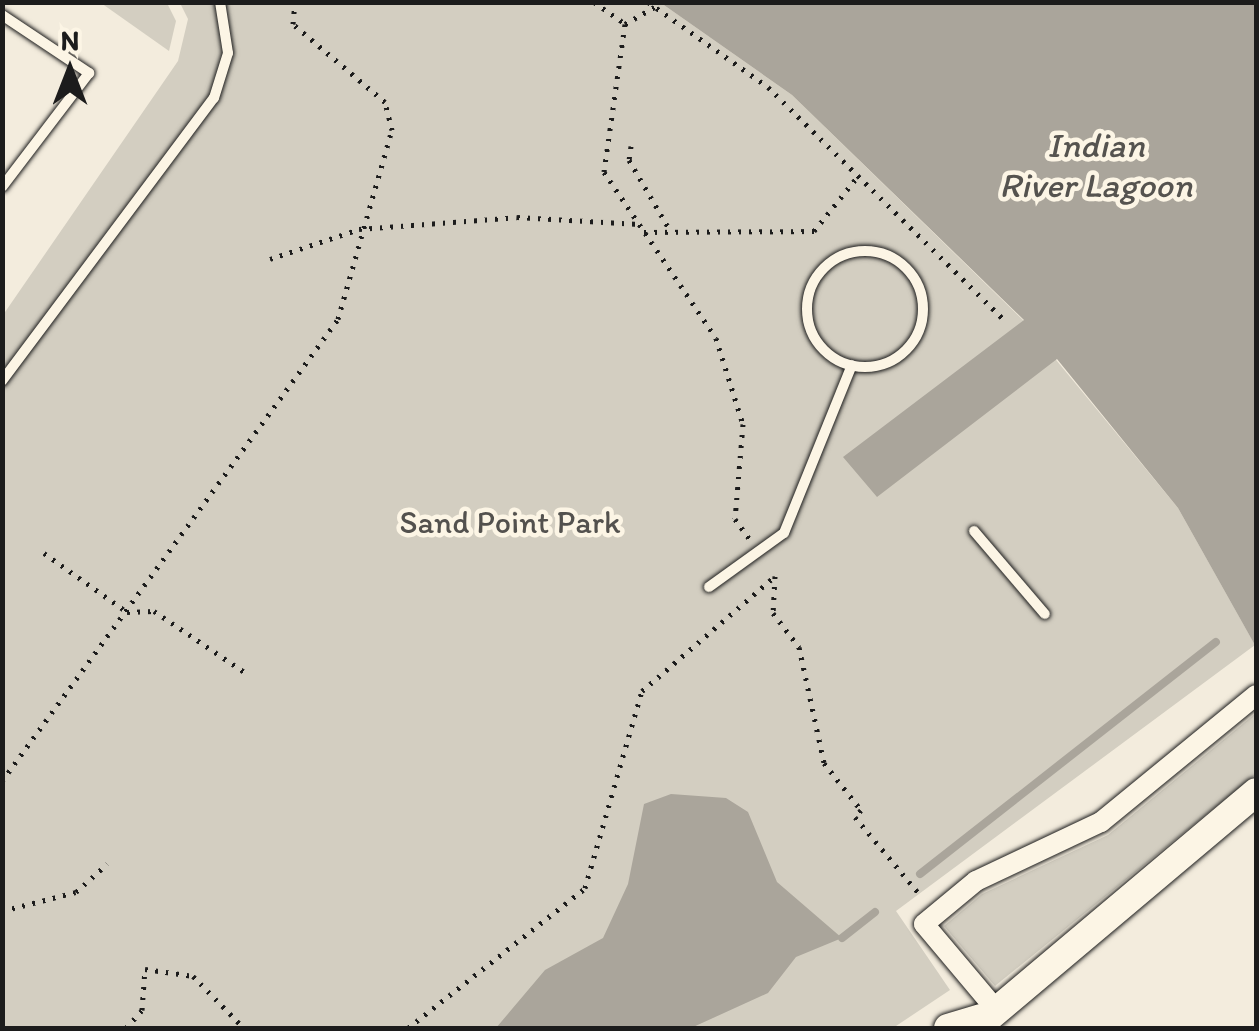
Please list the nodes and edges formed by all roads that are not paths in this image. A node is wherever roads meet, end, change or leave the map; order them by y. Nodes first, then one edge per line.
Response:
1 (220, 2) edge
2 (2, 15) edge
3 (2, 187) edge
4 (852, 365) junction
5 (2, 381) edge
6 (974, 532) dead end
7 (709, 588) dead end
8 (1045, 614) dead end
9 (1256, 695) edge
10 (1256, 792) edge
11 (983, 1018) edge
12 (948, 1028) edge

1 - 5 lane
2 - 3 lane
4 - 4 lane
4 - 7 lane
6 - 8 lane
9 - 11 street
10 - 11 main road
11 - 12 main road

